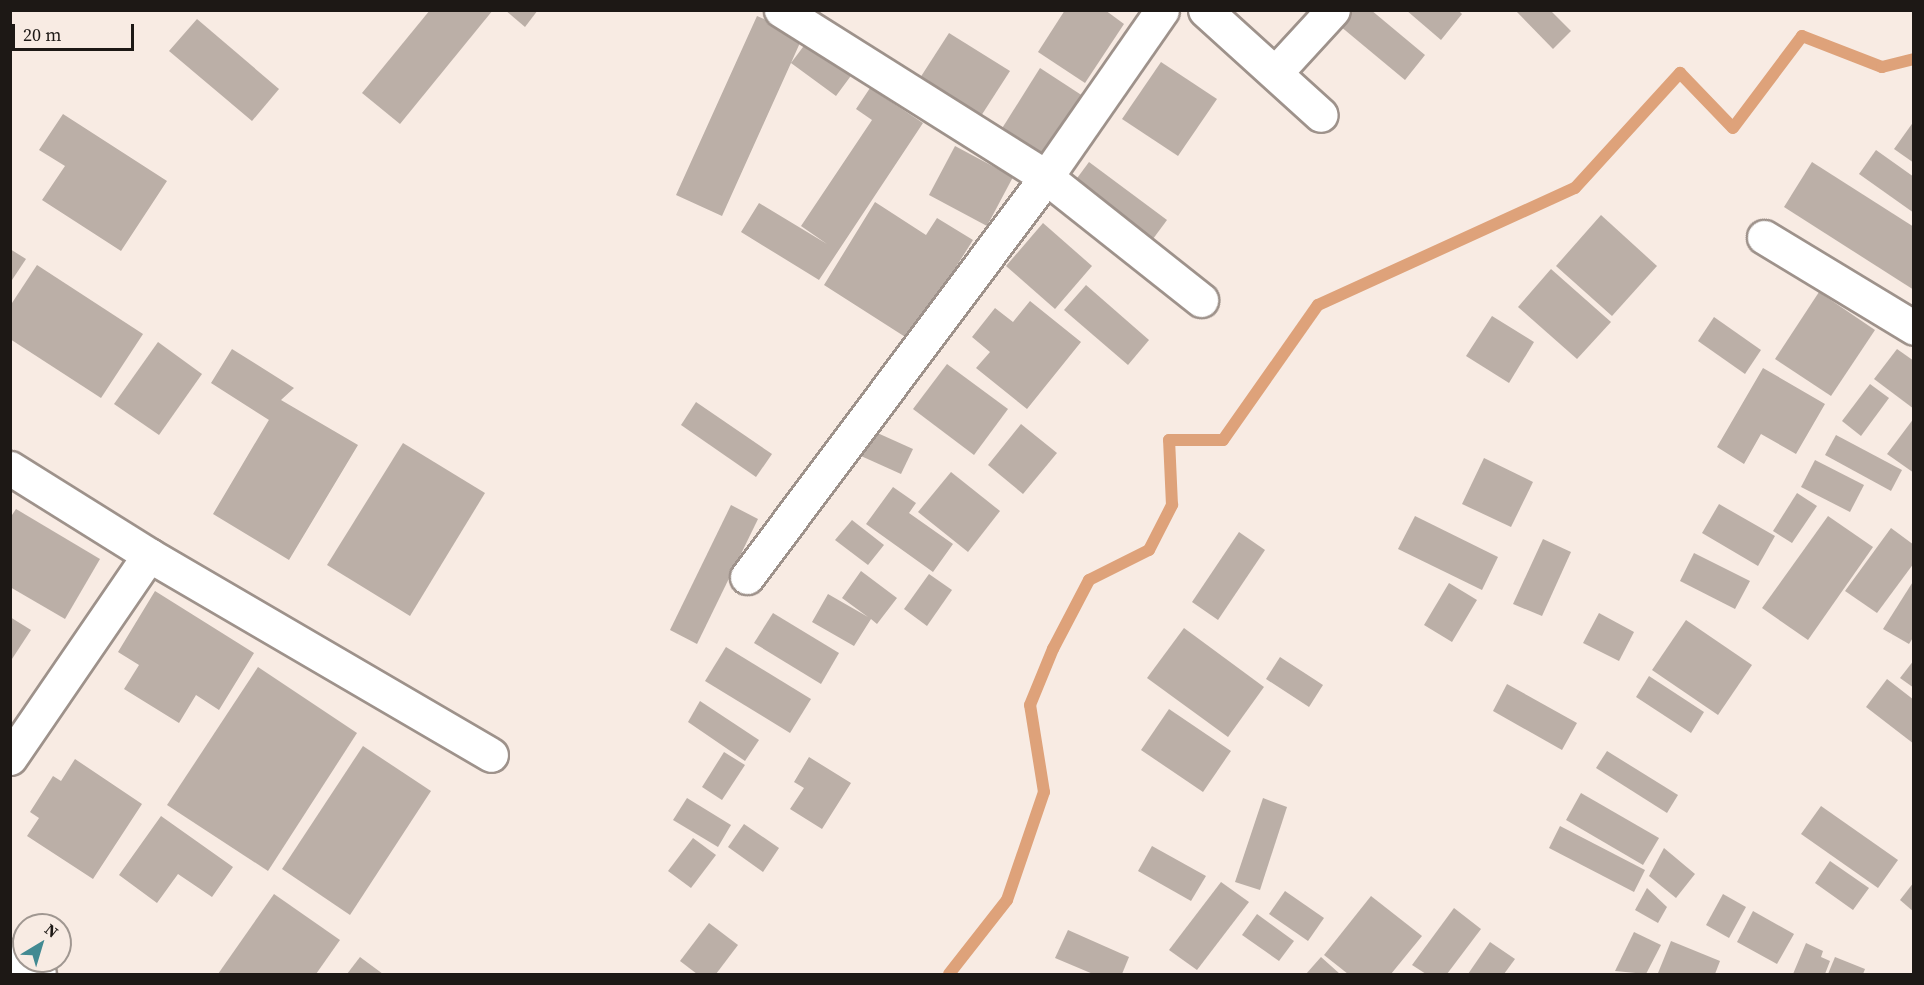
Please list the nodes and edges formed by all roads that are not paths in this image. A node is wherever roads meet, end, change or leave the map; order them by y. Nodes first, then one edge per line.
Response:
1 (781, 10) edge
2 (1162, 10) edge
3 (1205, 10) edge
4 (1333, 10) edge
5 (1276, 72) junction
6 (1321, 115) dead end
7 (1046, 177) junction
8 (1764, 237) dead end
9 (1201, 300) dead end
10 (1914, 328) edge
11 (10, 468) edge
12 (149, 555) junction
13 (747, 577) dead end
14 (491, 755) dead end
15 (10, 758) edge
16 (10, 956) edge
17 (39, 975) edge

1 - 7 street
2 - 7 street
3 - 5 street
4 - 5 street
5 - 6 street
7 - 9 street
7 - 13 street
8 - 10 street
11 - 12 street
12 - 14 street
12 - 15 street
16 - 17 street

